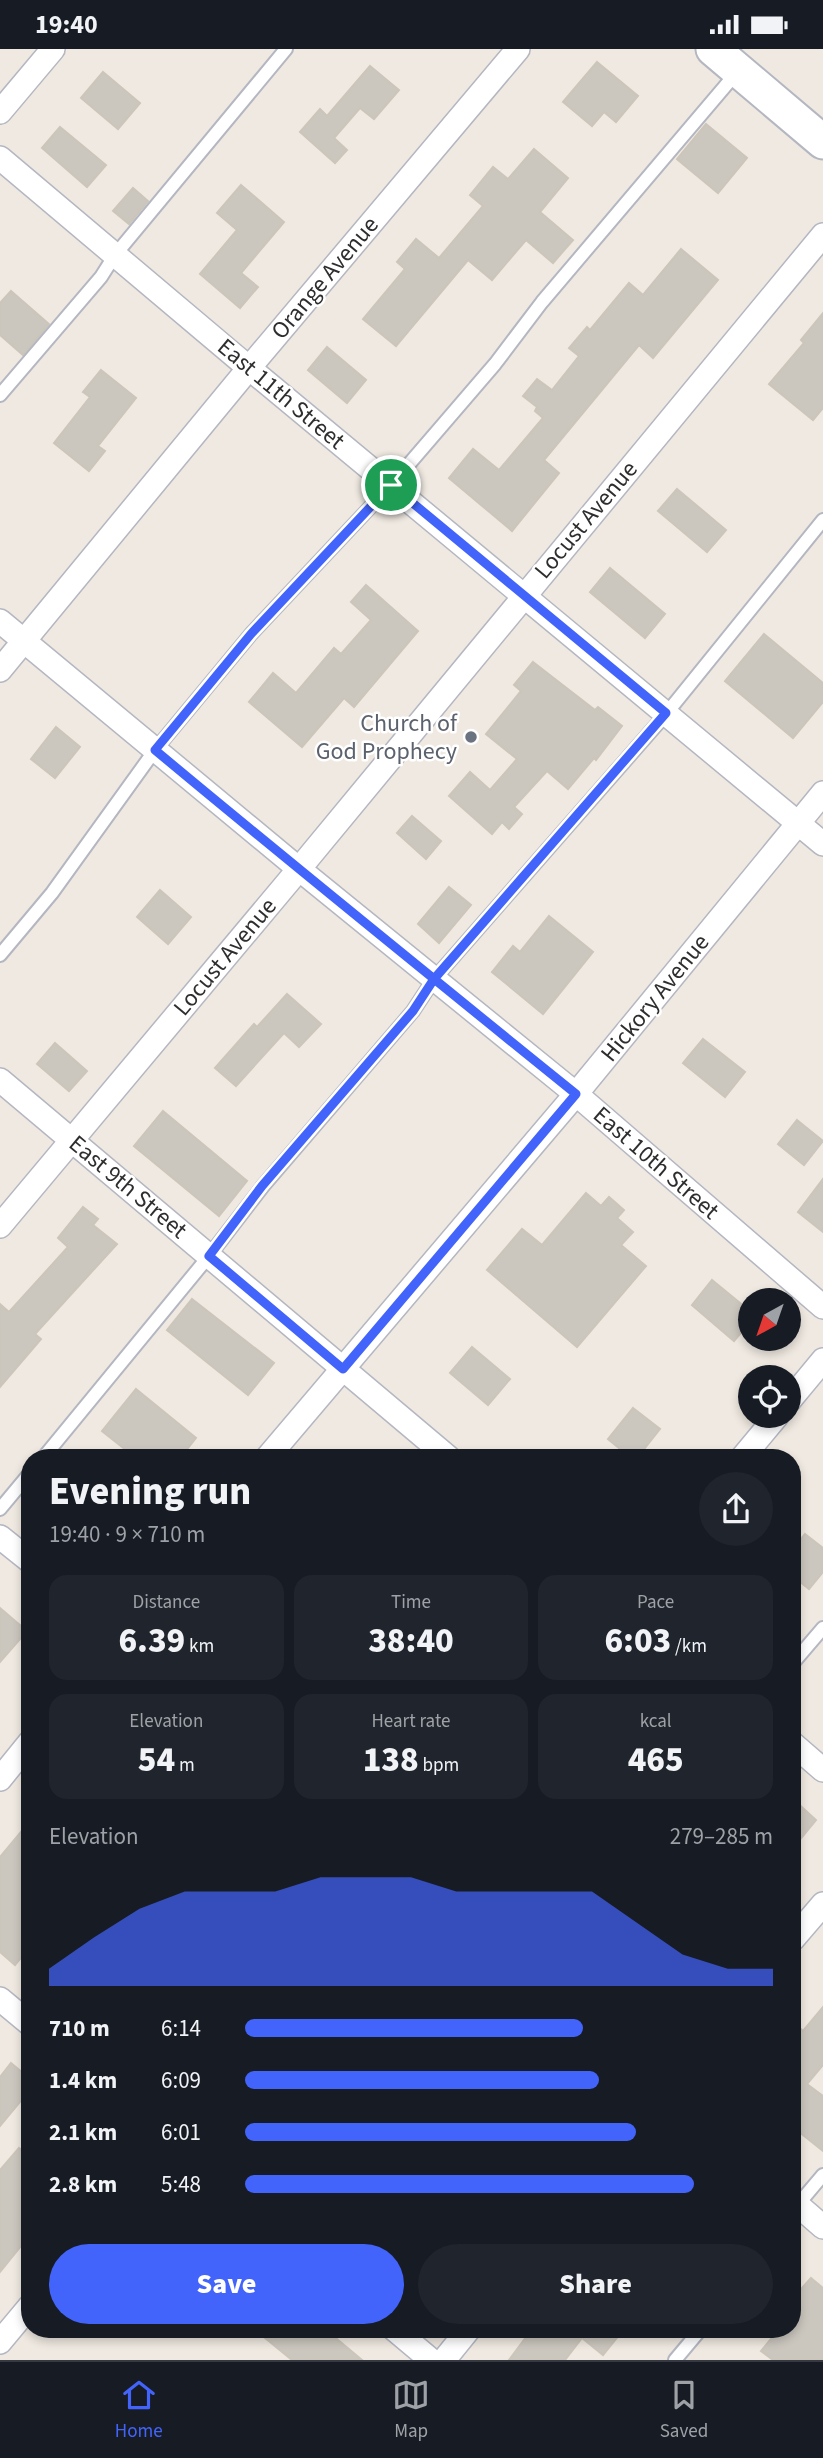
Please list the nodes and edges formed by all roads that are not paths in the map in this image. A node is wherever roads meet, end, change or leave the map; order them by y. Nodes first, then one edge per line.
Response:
1 (53, 49) edge
2 (286, 49) edge
3 (518, 49) edge
4 (713, 49) edge
5 (739, 71) junction
6 (0, 112) edge
7 (823, 142) edge
8 (0, 157) edge
9 (823, 235) edge
10 (115, 255) junction
11 (249, 368) junction
12 (0, 395) edge
13 (391, 485) junction
14 (823, 520) edge
15 (524, 595) junction
16 (0, 621) edge
17 (24, 641) junction
18 (0, 670) edge
19 (666, 713) junction
20 (155, 750) junction
21 (823, 793) edge
22 (798, 823) junction
23 (823, 844) edge
24 (299, 869) junction
25 (0, 954) edge
26 (434, 979) junction
27 (0, 1080) edge
28 (576, 1094) junction
29 (71, 1139) junction
30 (0, 1226) edge
31 (209, 1256) junction
32 (823, 1307) edge
33 (823, 1360) edge
34 (343, 1369) junction
35 (801, 1387) edge
36 (767, 1428) edge
37 (50, 1449) edge
38 (275, 1449) edge
39 (438, 1449) edge
40 (750, 1449) edge
41 (21, 1484) edge
42 (0, 1509) edge
43 (0, 1537) edge
44 (21, 1554) edge
45 (823, 1628) edge
46 (801, 1654) edge
47 (801, 1751) edge
48 (21, 1753) edge
49 (823, 1770) edge
50 (0, 1779) edge
51 (823, 1904) edge
52 (801, 1930) edge
53 (0, 1999) edge
54 (21, 2016) edge
55 (823, 2175) edge
56 (801, 2199) edge
57 (801, 2211) edge
58 (823, 2227) edge
59 (21, 2317) edge
60 (405, 2338) edge
61 (462, 2338) edge
62 (693, 2338) edge
63 (0, 2342) edge
64 (431, 2360) edge
65 (444, 2360) edge
66 (675, 2360) edge

1 - 6 street
2 - 10 lane
3 - 11 street, Orange Avenue
4 - 5 main road
5 - 7 main road
5 - 13 lane
8 - 10 street, East 11th Street
9 - 15 street, Locust Avenue
10 - 11 street, East 11th Street
10 - 12 lane
11 - 13 street, East 11th Street
11 - 17 street, Orange Avenue
13 - 15 street, East 11th Street
13 - 20 lane
14 - 19 lane
15 - 19 street, East 11th Street
15 - 24 street, Locust Avenue
16 - 17 street, East 10th Street
17 - 18 street, Orange Avenue
17 - 20 street, East 10th Street
19 - 22 street, East 11th Street
19 - 26 lane
20 - 24 street, East 10th Street
20 - 25 lane
21 - 22 street, Hickory Avenue
22 - 23 street, East 11th Street
22 - 28 street, Hickory Avenue
24 - 26 street, East 10th Street
24 - 29 street, Locust Avenue
26 - 28 street, East 10th Street
26 - 31 lane
27 - 29 street, East 9th Street
28 - 32 street, East 10th Street
28 - 34 street, Hickory Avenue
29 - 30 street, Locust Avenue
29 - 31 street, East 9th Street
31 - 34 street, East 9th Street
31 - 37 lane
33 - 35 street
34 - 38 street, Hickory Avenue
34 - 39 street, East 9th Street
36 - 40 street
41 - 42 lane
43 - 44 street
45 - 46 lane
47 - 49 street
48 - 50 street
51 - 52 street
53 - 54 street
55 - 56 lane
57 - 58 street
59 - 63 street
60 - 64 street
61 - 65 street
62 - 66 lane

